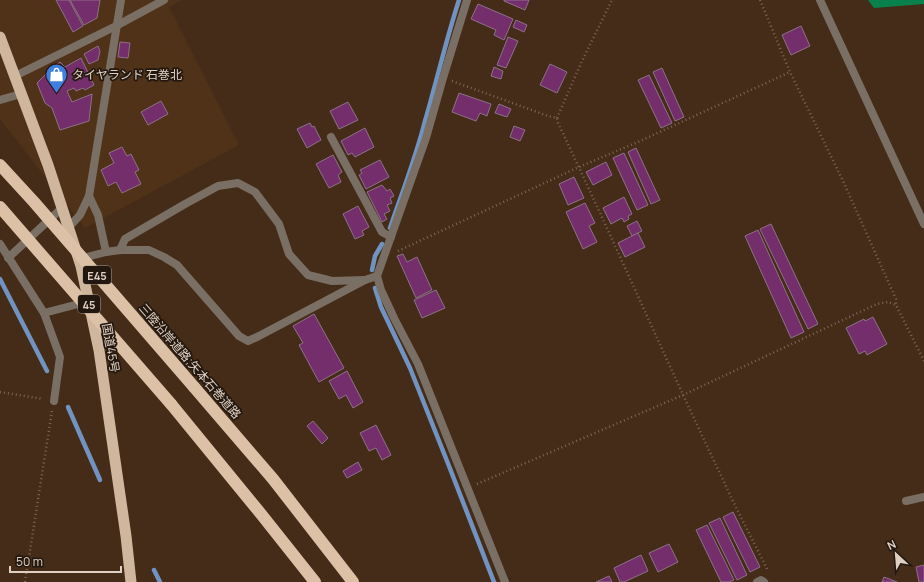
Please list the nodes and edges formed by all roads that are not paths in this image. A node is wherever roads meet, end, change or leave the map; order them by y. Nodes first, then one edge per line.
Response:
1 (121, 0) edge
2 (164, 0) edge
3 (467, 0) edge
4 (820, 0) edge
5 (116, 26) junction
6 (0, 36) edge
7 (15, 76) junction
8 (21, 94) junction
9 (0, 100) edge
10 (331, 137) dead end
11 (0, 165) edge
12 (89, 196) junction
13 (0, 207) edge
14 (62, 208) junction
15 (924, 224) edge
16 (68, 228) junction
17 (391, 236) junction
18 (0, 244) edge
19 (120, 250) junction
20 (106, 252) junction
21 (8, 258) junction
22 (78, 259) junction
23 (377, 276) junction
24 (365, 280) junction
25 (89, 302) junction
26 (44, 313) junction
27 (54, 401) road end
28 (924, 497) edge
29 (906, 501) dead end
30 (131, 582) edge
31 (315, 582) edge
32 (353, 582) edge
33 (505, 582) edge

1 - 5 street
2 - 5 street
3 - 17 street
4 - 15 street
5 - 7 street
5 - 12 street
6 - 7 highway, 国道45号 / 45
7 - 8 highway, 国道45号 / 45
8 - 9 street
8 - 14 highway, 国道45号 / 45
10 - 17 street
11 - 32 highway, 三陸沿岸道路;矢本石巻道路 / E45, bridge
12 - 16 street
12 - 20 street
13 - 31 highway, E45, bridge
14 - 16 highway, 国道45号 / 45
14 - 21 street
16 - 22 highway, 国道45号 / 45
17 - 23 street
18 - 21 street
19 - 20 street
19 - 24 street
19 - 24 street
20 - 22 street
21 - 26 street
22 - 25 highway, 国道45号 / 45
23 - 24 street
23 - 33 street
25 - 26 street
25 - 30 highway, 国道45号 / 45
26 - 27 street
28 - 29 street

